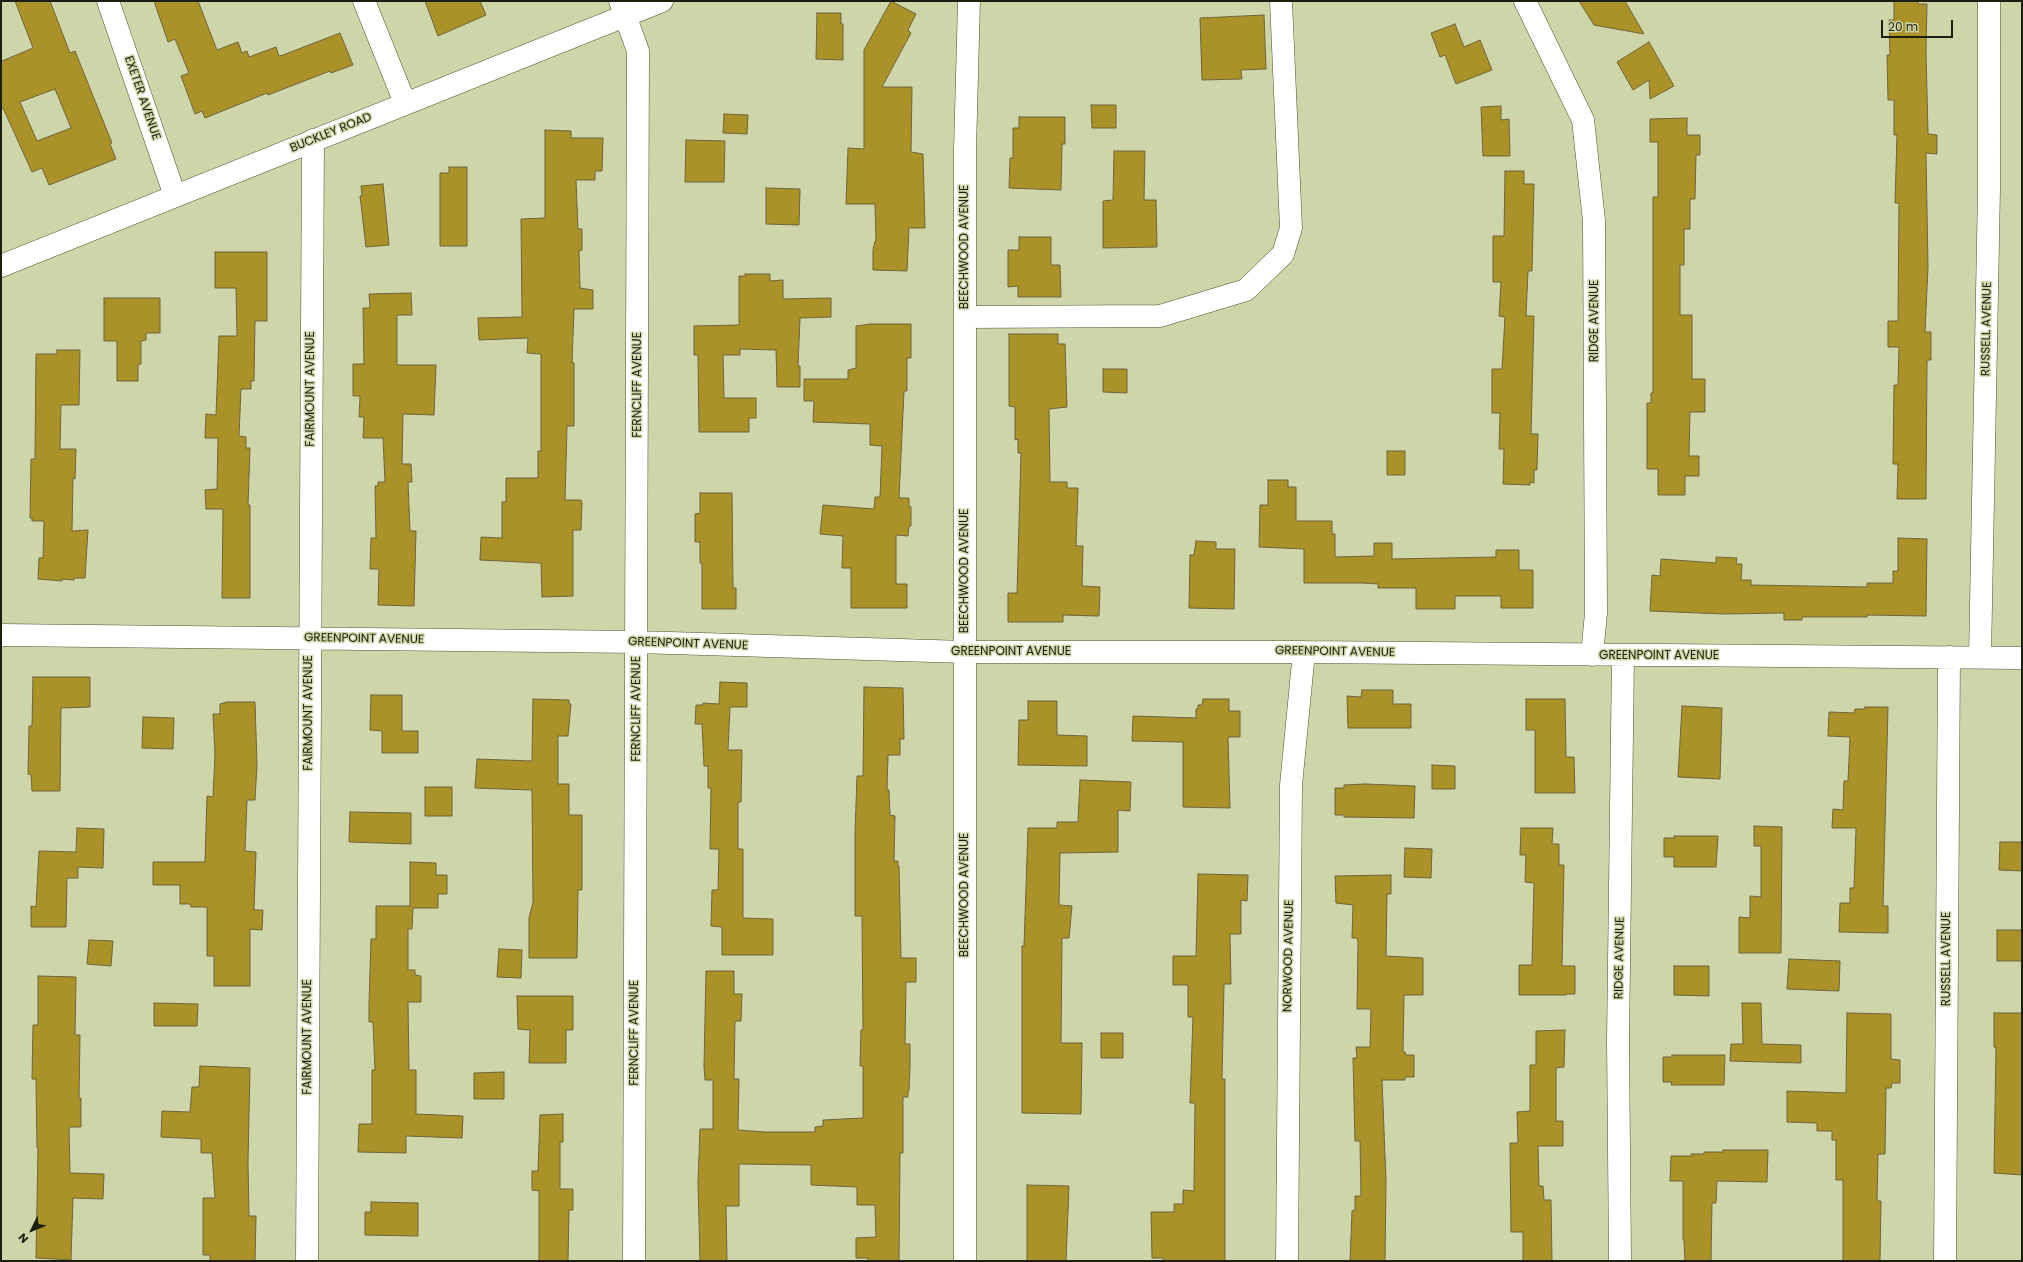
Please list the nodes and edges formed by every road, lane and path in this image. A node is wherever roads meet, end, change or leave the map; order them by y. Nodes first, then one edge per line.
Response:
1 (108, 1) edge
2 (364, 1) edge
3 (662, 1) edge
4 (969, 1) edge
5 (1281, 1) edge
6 (1525, 1) edge
7 (1989, 1) edge
8 (623, 8) edge
9 (405, 103) junction
10 (313, 140) junction
11 (176, 196) junction
12 (1, 266) edge
13 (965, 317) junction
14 (1, 635) edge
15 (310, 638) junction
16 (637, 642) junction
17 (965, 652) junction
18 (1304, 652) junction
19 (1592, 656) junction
20 (1624, 656) junction
21 (1949, 657) junction
22 (1980, 657) junction
23 (2022, 658) edge
24 (307, 1261) edge
25 (634, 1261) edge
26 (965, 1261) edge
27 (1287, 1261) edge
28 (1620, 1261) edge
29 (1945, 1261) edge

1 - 11 street, EXETER AVENUE
2 - 9 street
3 - 8 street, BUCKLEY ROAD
4 - 13 street, BEECHWOOD AVENUE
5 - 13 street
6 - 19 street, RIDGE AVENUE
7 - 22 street, RUSSELL AVENUE
8 - 9 street, BUCKLEY ROAD
8 - 16 street, FERNCLIFF AVENUE
9 - 10 street, BUCKLEY ROAD
10 - 11 street, BUCKLEY ROAD
10 - 15 street, FAIRMOUNT AVENUE
11 - 12 street, BUCKLEY ROAD
13 - 17 street, BEECHWOOD AVENUE
14 - 15 street, GREENPOINT AVENUE
15 - 16 street, GREENPOINT AVENUE
15 - 24 street, FAIRMOUNT AVENUE
16 - 17 street, GREENPOINT AVENUE
16 - 25 street, FERNCLIFF AVENUE
17 - 18 street, GREENPOINT AVENUE
17 - 26 street, BEECHWOOD AVENUE
18 - 19 street, GREENPOINT AVENUE
18 - 27 street, NORWOOD AVENUE
19 - 20 street, GREENPOINT AVENUE
20 - 21 street, GREENPOINT AVENUE
20 - 28 street, RIDGE AVENUE
21 - 22 street, GREENPOINT AVENUE
21 - 29 street, RUSSELL AVENUE
22 - 23 street, GREENPOINT AVENUE

